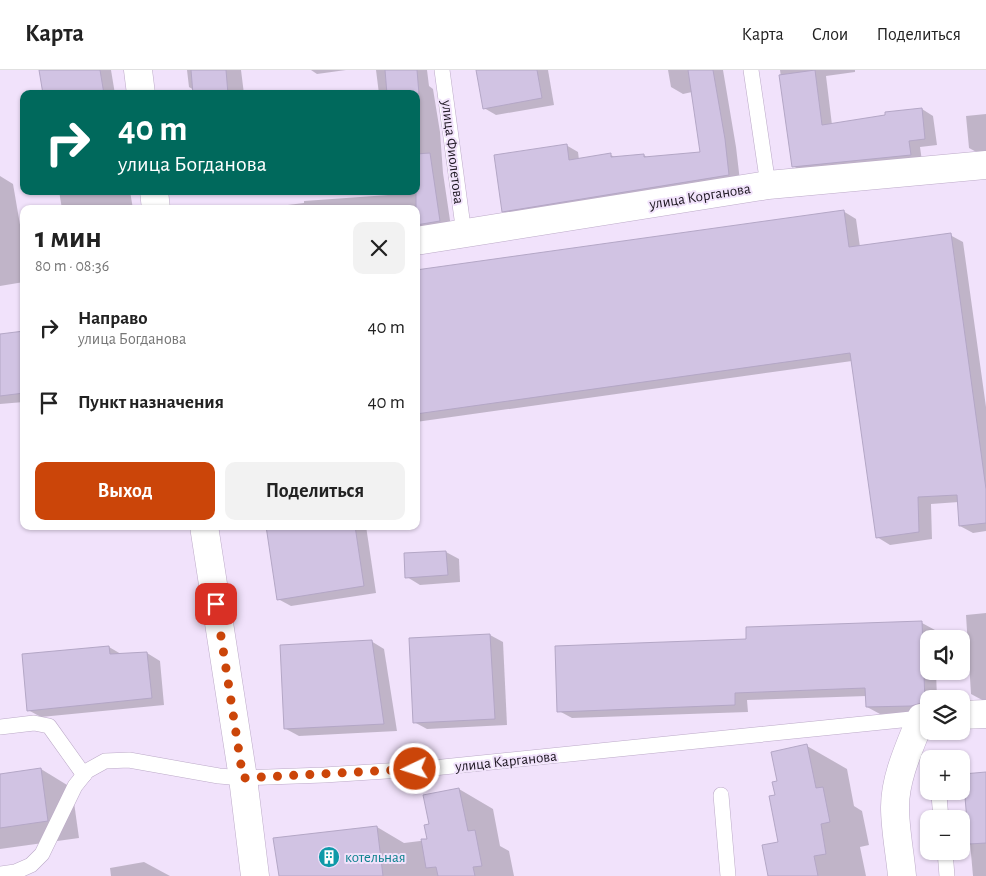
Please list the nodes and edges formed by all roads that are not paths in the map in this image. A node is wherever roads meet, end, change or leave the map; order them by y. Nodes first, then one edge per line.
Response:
1 (138, 70) edge
2 (442, 70) edge
3 (751, 70) edge
4 (140, 90) edge
5 (986, 165) edge
6 (768, 185) junction
7 (464, 234) junction
8 (420, 240) edge
9 (205, 530) edge
10 (986, 714) edge
11 (970, 715) edge
12 (920, 719) edge
13 (0, 727) edge
14 (920, 729) edge
15 (84, 775) junction
16 (243, 778) junction
17 (721, 795) dead end
18 (946, 860) edge
19 (0, 874) edge
20 (255, 876) edge
21 (728, 876) edge
22 (902, 876) edge
23 (947, 876) edge

1 - 4 street
2 - 7 lane, улица Фиолетова
3 - 6 lane
5 - 6 street, улица Корганова
6 - 7 street, улица Корганова
7 - 8 street, улица Корганова
9 - 16 street
10 - 11 street
12 - 16 lane, улица Карганова
13 - 15 lane
14 - 22 street
15 - 16 lane, улица Карганова
15 - 19 lane, улица Карганова
16 - 20 street
17 - 21 lane
18 - 23 lane

